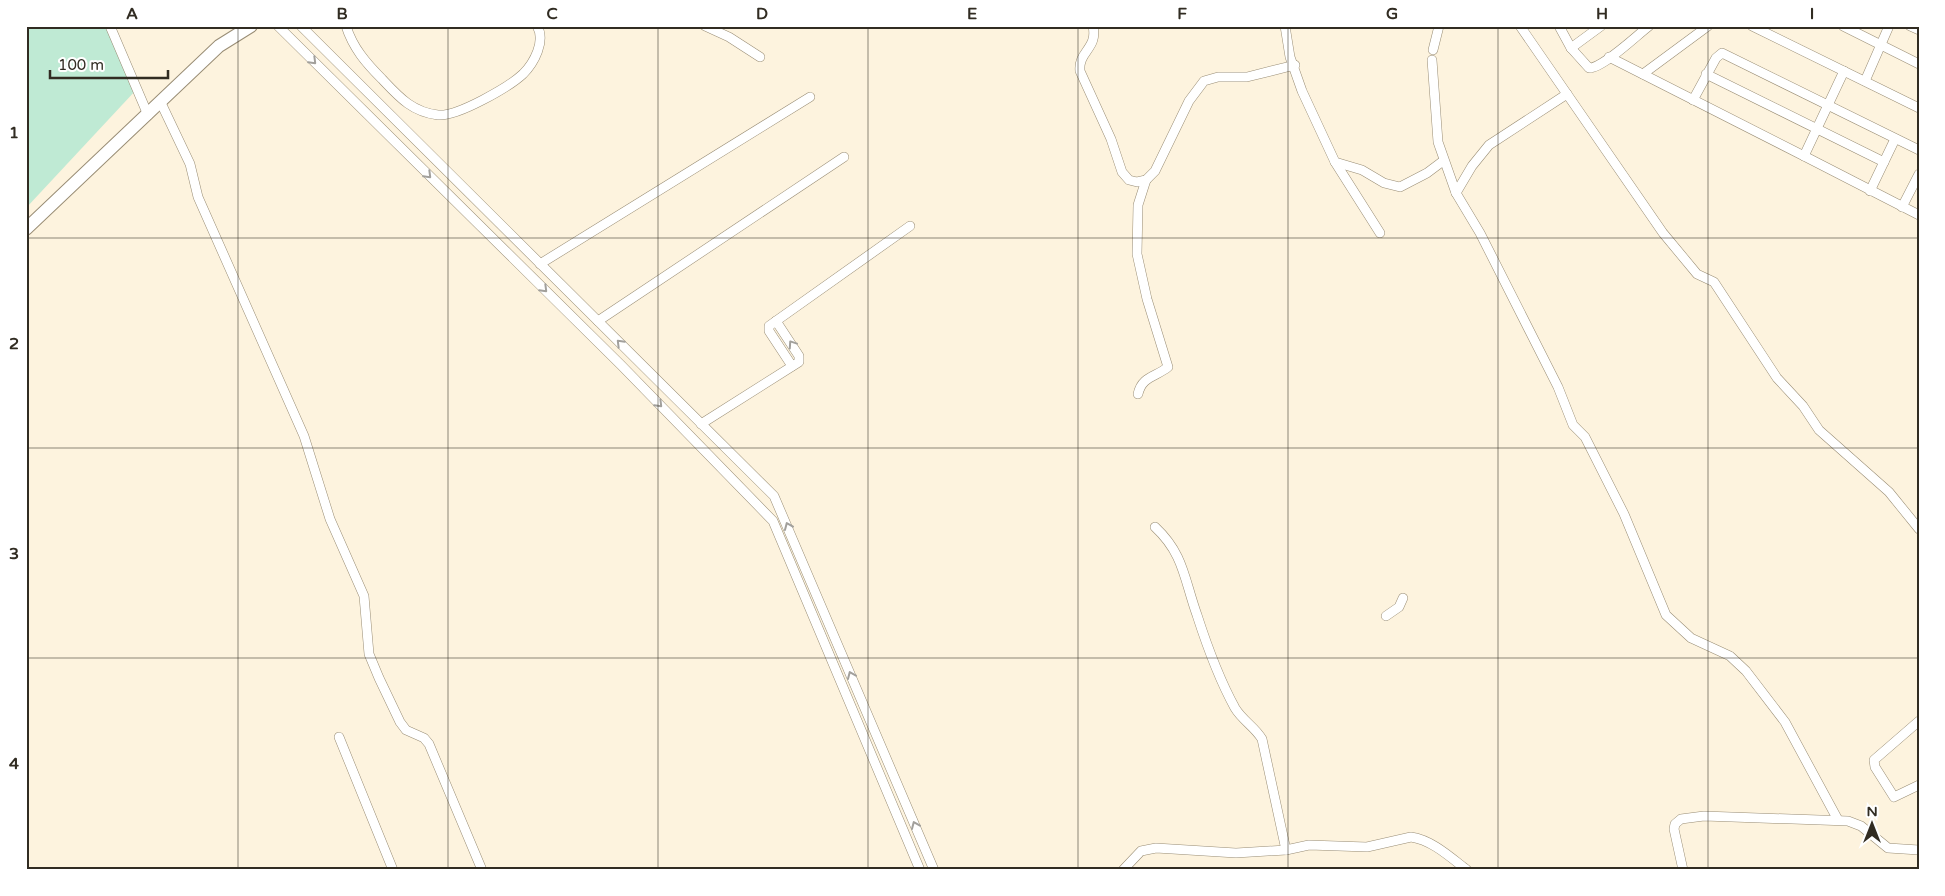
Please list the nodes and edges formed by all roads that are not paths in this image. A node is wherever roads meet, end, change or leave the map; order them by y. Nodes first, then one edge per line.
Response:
1 (110, 26) edge
2 (232, 26) edge
3 (251, 26) edge
4 (278, 26) edge
5 (301, 26) edge
6 (346, 26) edge
7 (537, 26) edge
8 (705, 26) edge
9 (1093, 26) edge
10 (1285, 26) edge
11 (1439, 26) edge
12 (1520, 26) edge
13 (1558, 26) edge
14 (1601, 26) edge
15 (1649, 26) edge
16 (1708, 26) edge
17 (1752, 26) edge
18 (1843, 26) edge
19 (1890, 26) edge
20 (1911, 26) edge
21 (1765, 29) edge
22 (1919, 30) edge
23 (219, 46) junction
24 (1881, 46) junction
25 (1571, 48) junction
26 (1433, 50) dead end
27 (760, 57) dead end
28 (1608, 58) junction
29 (1432, 60) dead end
30 (1919, 64) edge
31 (1295, 65) junction
32 (1844, 71) junction
33 (1643, 74) junction
34 (1706, 74) junction
35 (1865, 81) junction
36 (1567, 94) junction
37 (810, 97) dead end
38 (1693, 100) junction
39 (161, 103) junction
40 (1828, 106) junction
41 (1919, 108) edge
42 (148, 115) junction
43 (1817, 129) junction
44 (1896, 139) junction
45 (1918, 148) edge
46 (1804, 156) junction
47 (844, 157) dead end
48 (1443, 161) junction
49 (1336, 162) junction
50 (1884, 162) junction
51 (1918, 178) edge
52 (1146, 180) junction
53 (1870, 191) junction
54 (1456, 193) junction
55 (1902, 207) junction
56 (1919, 215) edge
57 (910, 226) dead end
58 (26, 228) edge
59 (1380, 234) dead end
60 (540, 264) junction
61 (598, 321) junction
62 (1138, 394) dead end
63 (701, 424) junction
64 (1155, 527) dead end
65 (1919, 529) edge
66 (1403, 598) dead end
67 (1386, 616) dead end
68 (1919, 721) edge
69 (339, 737) dead end
70 (1919, 785) edge
71 (1838, 820) junction
72 (1286, 850) junction
73 (1919, 850) edge
74 (393, 870) edge
75 (482, 870) edge
76 (920, 870) edge
77 (934, 870) edge
78 (1123, 870) edge
79 (1467, 870) edge
80 (1683, 870) edge

1 - 42 street
2 - 23 main road
3 - 23 main road
4 -> 76 street
5 - 60 street
6 - 7 street
8 - 27 street
9 - 52 street
10 - 31 street
11 - 26 street
12 - 36 street
13 - 25 street
14 - 25 street
15 - 28 street
16 - 33 street
17 - 21 street
18 - 24 street
19 - 24 street
20 - 22 street
21 - 32 street
23 - 39 main road
24 - 30 street
24 - 35 street
25 - 28 street
28 - 33 street
29 - 48 street
31 - 49 street
31 - 52 street
32 - 35 street
32 - 40 street
33 - 38 street
34 - 38 street
34 - 40 street
34 - 43 street
35 - 41 street
36 - 54 street
36 - 65 street
37 - 60 street
38 - 46 street
39 - 42 main road
39 - 75 street
40 - 43 street
40 - 44 street
42 - 58 main road
43 - 46 street
43 - 50 street
44 - 45 street
44 - 50 street
46 - 53 street
47 - 61 street
48 - 49 street
48 - 54 street
49 - 59 street
50 - 53 street
51 - 55 street
52 - 62 street
53 - 55 street
54 - 71 street
55 - 56 street
57 - 63 street
60 - 61 street
63 -> 61 street
77 -> 63 street
64 - 72 street
66 - 67 street
68 - 70 street
69 - 74 street
71 - 73 street
71 - 80 street
72 - 78 street
72 - 79 street

